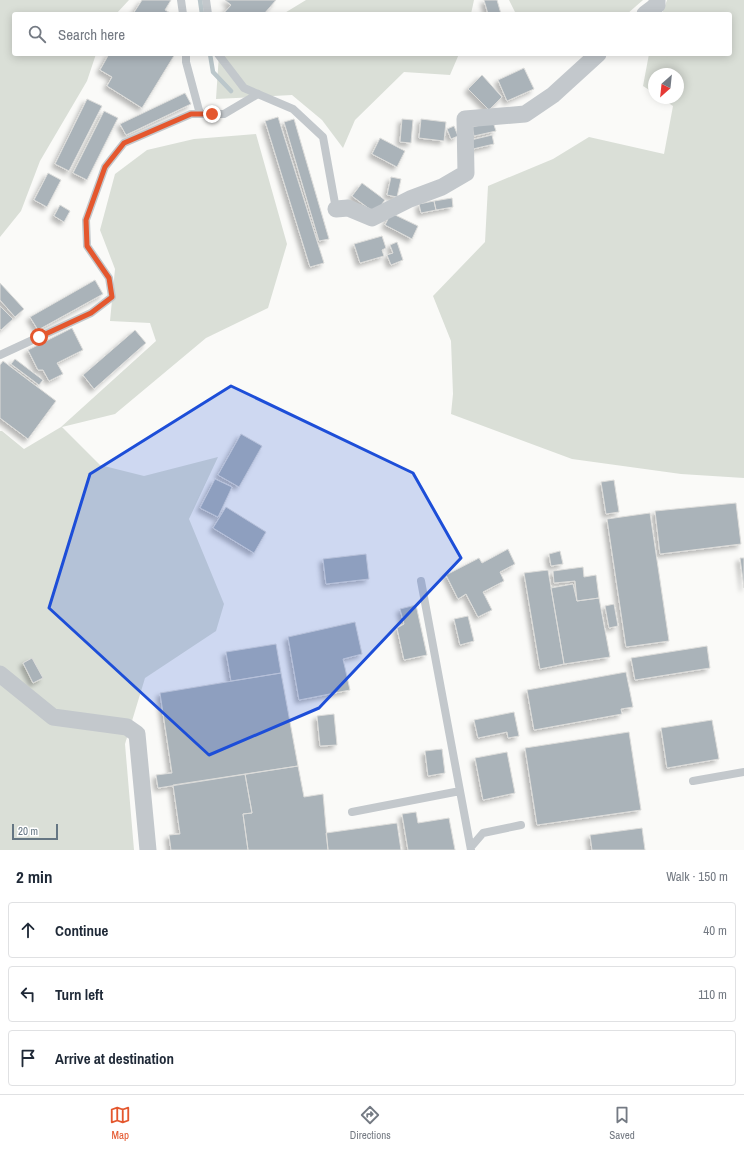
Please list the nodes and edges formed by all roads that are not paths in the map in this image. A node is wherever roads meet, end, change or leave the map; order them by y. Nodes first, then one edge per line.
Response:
1 (182, 0) edge
2 (206, 0) edge
3 (657, 0) edge
4 (183, 12) edge
5 (208, 12) edge
6 (648, 12) edge
7 (186, 56) edge
8 (220, 56) edge
9 (596, 56) edge
10 (258, 94) junction
11 (200, 114) junction
12 (336, 209) joint
13 (0, 355) edge
14 (421, 581) dead end
15 (0, 674) edge
16 (744, 772) edge
17 (692, 781) dead end
18 (460, 791) junction
19 (352, 812) dead end
20 (521, 825) dead end
21 (471, 848) edge
22 (148, 850) edge

1 - 4 lane
2 - 5 lane
3 - 6 street
7 - 11 lane
8 - 10 lane
9 - 12 street
10 - 11 lane
10 - 12 lane
11 - 13 lane
14 - 18 lane
15 - 22 street
16 - 17 lane
18 - 19 lane
18 - 21 lane
20 - 21 lane

